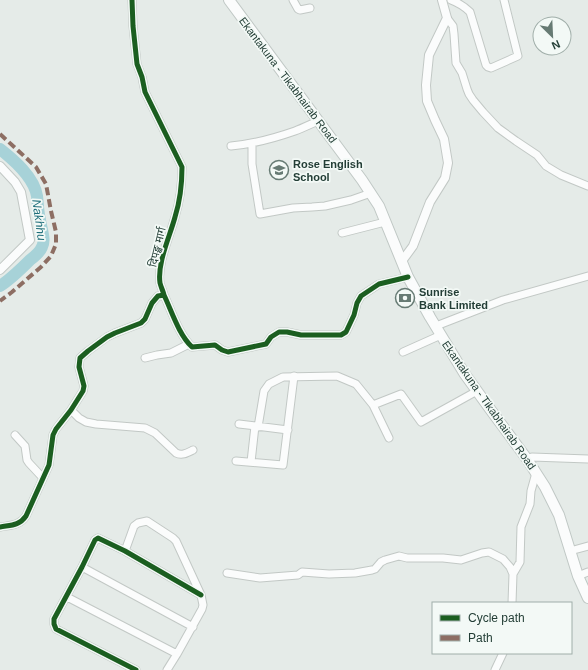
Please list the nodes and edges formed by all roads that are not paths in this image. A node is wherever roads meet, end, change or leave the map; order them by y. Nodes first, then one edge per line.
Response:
1 (132, 0) edge
2 (293, 0) edge
3 (442, 0) edge
4 (451, 0) edge
5 (504, 0) edge
6 (231, 1) edge
7 (310, 8) dead end
8 (447, 18) junction
9 (318, 121) junction
10 (252, 143) junction
11 (231, 146) dead end
12 (0, 166) edge
13 (588, 186) edge
14 (371, 193) junction
15 (386, 222) junction
16 (342, 233) dead end
17 (402, 261) junction
18 (0, 270) edge
19 (588, 276) edge
20 (408, 277) junction
21 (164, 295) junction
22 (436, 326) junction
23 (441, 336) junction
24 (189, 344) junction
25 (403, 352) dead end
26 (145, 358) dead end
27 (294, 376) junction
28 (477, 391) junction
29 (373, 405) junction
30 (71, 410) junction
31 (239, 424) dead end
32 (256, 427) junction
33 (288, 430) junction
34 (15, 435) dead end
35 (389, 438) dead end
36 (193, 450) dead end
37 (527, 459) junction
38 (588, 459) edge
39 (236, 461) dead end
40 (251, 462) junction
41 (536, 473) junction
42 (43, 478) junction
43 (0, 527) edge
44 (588, 546) edge
45 (125, 551) junction
46 (570, 551) junction
47 (82, 567) junction
48 (228, 573) dead end
49 (513, 574) junction
50 (583, 574) edge
51 (201, 595) junction
52 (67, 597) junction
53 (588, 598) edge
54 (512, 602) edge
55 (193, 627) junction
56 (177, 654) junction
57 (503, 654) edge
58 (136, 670) edge
59 (167, 670) edge
60 (496, 670) edge

1 - 21 street, दिपङ्ख मार्ग
2 - 7 street
3 - 8 street
4 - 5 street
6 - 9 main road, Ekantakuna - Tikabhairab Road
8 - 13 street
8 - 17 street
9 - 10 street
9 - 14 main road, Ekantakuna - Tikabhairab Road
10 - 11 street
10 - 14 street
12 - 18 street
14 - 15 main road, Ekantakuna - Tikabhairab Road
15 - 16 street
15 - 17 main road, Ekantakuna - Tikabhairab Road
17 - 20 main road, Ekantakuna - Tikabhairab Road
19 - 22 street
20 - 22 main road, Ekantakuna - Tikabhairab Road
20 - 24 street
21 - 24 street, दिपङ्ख मार्ग
21 - 30 street
22 - 23 main road, Ekantakuna - Tikabhairab Road
23 - 25 street
23 - 28 main road, Ekantakuna - Tikabhairab Road
24 - 26 street
27 - 29 street
27 - 32 street
27 - 33 street
28 - 29 street
28 - 37 main road, Ekantakuna - Tikabhairab Road
29 - 35 street
30 - 36 street
30 - 42 street
31 - 32 street
32 - 33 street
32 - 40 street
33 - 40 street
34 - 42 street
37 - 38 street
37 - 41 main road, Ekantakuna - Tikabhairab Road
39 - 40 street
41 - 46 main road, Ekantakuna - Tikabhairab Road
41 - 49 street
42 - 43 street
44 - 46 street
45 - 47 street
45 - 51 street
45 - 51 street
46 - 50 main road, Ekantakuna - Tikabhairab Road
47 - 52 street
47 - 55 street
48 - 49 street
49 - 54 street
50 - 53 main road, Ekantakuna - Tikabhairab Road
51 - 55 street
52 - 56 street
52 - 58 street
55 - 56 street
56 - 59 street
57 - 60 street

